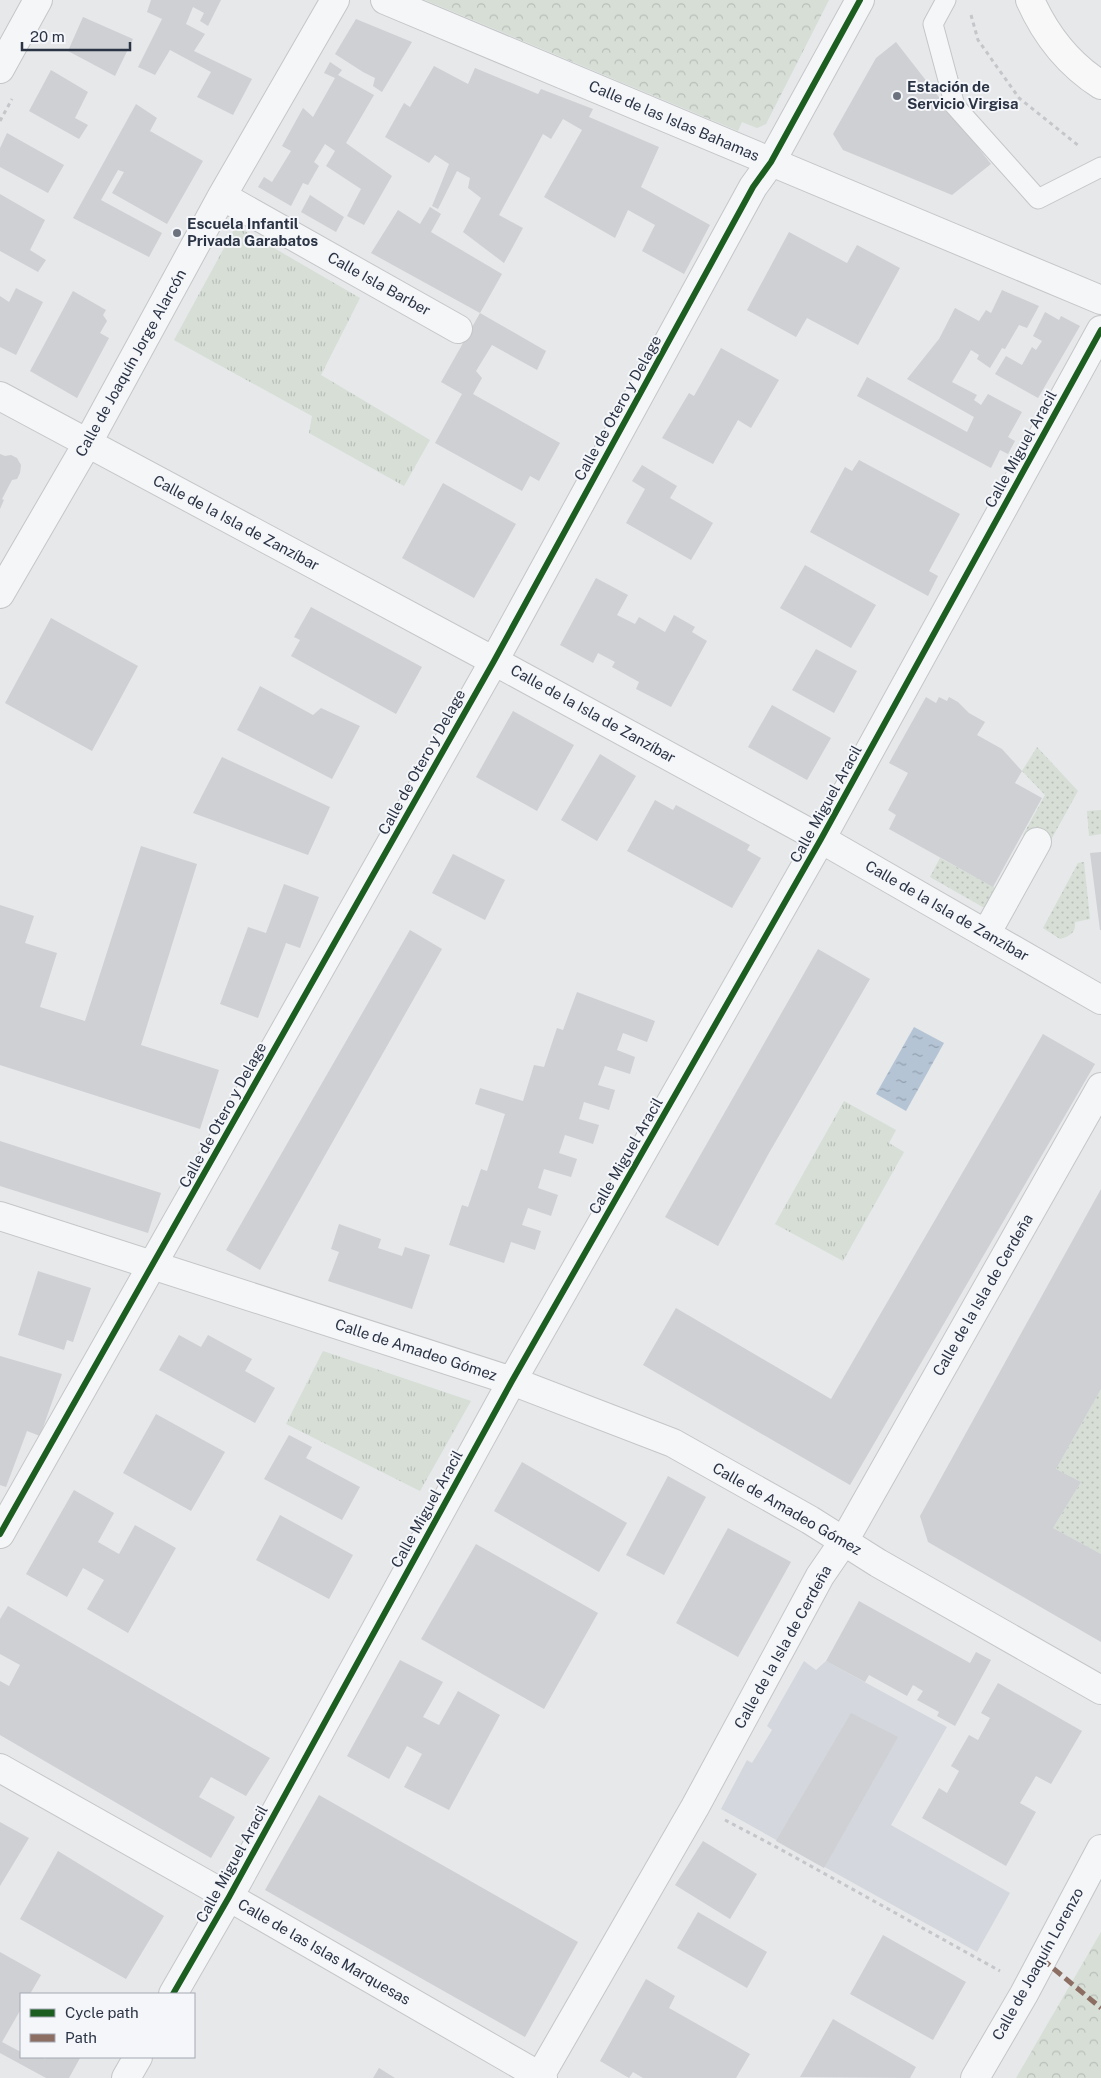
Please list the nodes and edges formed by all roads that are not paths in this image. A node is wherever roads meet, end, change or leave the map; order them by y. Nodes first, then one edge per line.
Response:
1 (38, 0) edge
2 (335, 0) edge
3 (385, 0) edge
4 (860, 0) edge
5 (946, 0) edge
6 (1030, 0) edge
7 (0, 68) edge
8 (1101, 86) edge
9 (771, 162) junction
10 (1101, 167) edge
11 (222, 196) junction
12 (1101, 300) edge
13 (458, 329) dead end
14 (1101, 330) edge
15 (0, 396) edge
16 (87, 444) junction
17 (0, 594) edge
18 (494, 660) junction
19 (821, 839) junction
20 (1037, 842) dead end
21 (986, 934) junction
22 (1101, 1000) edge
23 (1101, 1087) edge
24 (0, 1216) edge
25 (152, 1264) junction
26 (512, 1381) junction
27 (0, 1534) edge
28 (844, 1542) junction
29 (1101, 1690) edge
30 (0, 1768) edge
31 (1101, 1849) edge
32 (229, 1897) junction
33 (175, 1993) edge
34 (137, 2058) edge
35 (542, 2077) edge
36 (126, 2078) edge
37 (975, 2078) edge

1 - 7 street
2 - 11 street, Calle de Joaquín Jorge Alarcón
3 - 9 street, Calle de las Islas Bahamas
4 - 9 street, Calle de Otero y Delage
5 - 10 lane
6 - 8 street
9 - 12 street, Calle de las Islas Bahamas
9 - 18 street, Calle de Otero y Delage
11 - 13 street, Calle Isla Barber
11 - 16 street, Calle de Joaquín Jorge Alarcón
14 - 19 street, Calle Miguel Aracil
15 - 16 street, Calle de la Isla de Zanzíbar
16 - 17 street, Calle de Joaquín Jorge Alarcón
16 - 18 street, Calle de la Isla de Zanzíbar
18 - 19 street, Calle de la Isla de Zanzíbar
18 - 25 street, Calle de Otero y Delage
19 - 21 street, Calle de la Isla de Zanzíbar
19 - 26 street, Calle Miguel Aracil
20 - 21 street
21 - 22 street, Calle de la Isla de Zanzíbar
23 - 28 street, Calle de la Isla de Cerdeña
24 - 25 street, Calle de Amadeo Gómez
25 - 26 street, Calle de Amadeo Gómez
25 - 27 street, Calle de Otero y Delage
26 - 28 street, Calle de Amadeo Gómez
26 - 32 street, Calle Miguel Aracil
28 - 29 street, Calle de Amadeo Gómez
28 - 35 street, Calle de la Isla de Cerdeña
30 - 32 street, Calle de las Islas Marquesas
31 - 37 street, Calle de Joaquín Lorenzo
32 - 33 street, Calle Miguel Aracil
32 - 35 street, Calle de las Islas Marquesas
34 - 36 street

